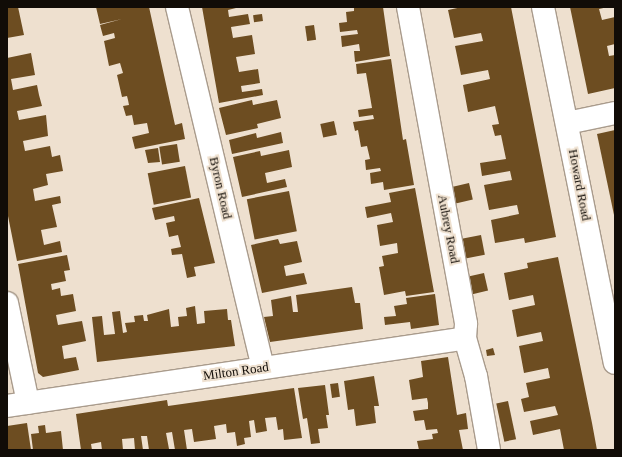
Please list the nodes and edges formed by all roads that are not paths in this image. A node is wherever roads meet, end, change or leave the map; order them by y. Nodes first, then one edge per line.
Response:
1 (177, 7) edge
2 (408, 7) edge
3 (543, 7) edge
4 (615, 113) edge
5 (568, 123) junction
6 (7, 303) edge
7 (465, 338) junction
8 (615, 363) edge
9 (263, 368) junction
10 (17, 405) edge
11 (489, 450) edge

1 - 9 street, Byron Road
2 - 7 street, Aubrey Road
3 - 5 street, Howard Road
4 - 5 street
5 - 8 street, Howard Road
6 - 10 street
7 - 9 street, Milton Road
7 - 11 street, Aubrey Road
9 - 10 street, Milton Road

